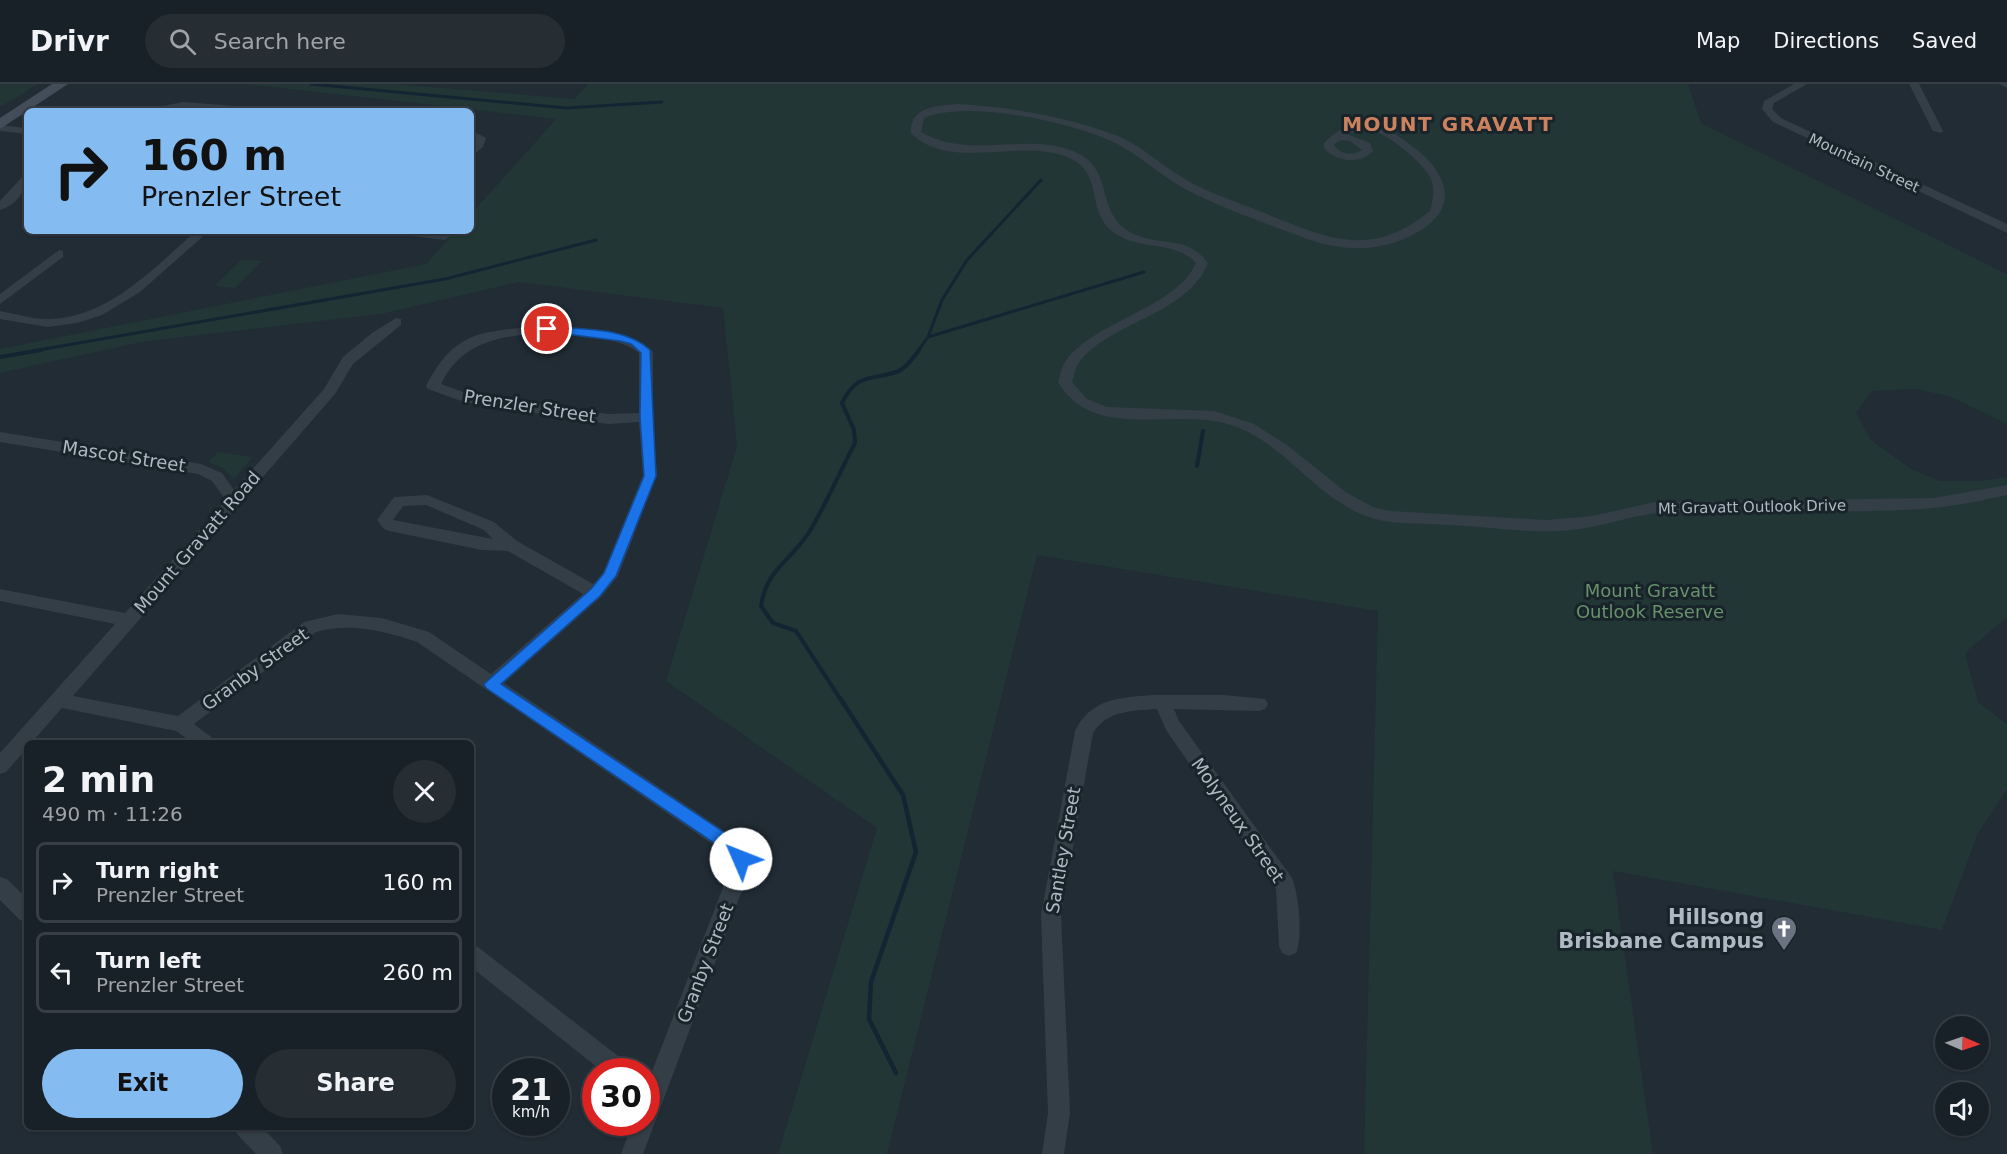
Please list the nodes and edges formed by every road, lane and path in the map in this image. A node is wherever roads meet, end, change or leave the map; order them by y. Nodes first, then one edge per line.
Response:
1 (50, 84) edge
2 (62, 84) edge
3 (1802, 84) edge
4 (1914, 84) edge
5 (27, 108) edge
6 (163, 108) edge
7 (197, 108) edge
8 (24, 110) edge
9 (0, 117) edge
10 (0, 126) edge
11 (24, 130) edge
12 (1938, 131) dead end
13 (1382, 132) junction
14 (474, 134) edge
15 (1332, 141) junction
16 (1362, 142) junction
17 (474, 151) edge
18 (24, 182) edge
19 (0, 207) edge
20 (2007, 229) edge
21 (199, 234) edge
22 (428, 234) edge
23 (445, 236) dead end
24 (59, 254) dead end
25 (0, 300) edge
26 (0, 315) edge
27 (396, 322) dead end
28 (646, 417) junction
29 (0, 437) edge
30 (2007, 490) edge
31 (234, 500) junction
32 (511, 545) junction
33 (595, 593) junction
34 (0, 595) edge
35 (129, 620) junction
36 (491, 684) junction
37 (58, 700) junction
38 (1163, 703) junction
39 (1259, 704) dead end
40 (182, 724) junction
41 (202, 740) edge
42 (0, 766) edge
43 (0, 886) edge
44 (24, 910) edge
45 (1289, 946) dead end
46 (474, 956) edge
47 (603, 1058) edge
48 (660, 1075) edge
49 (249, 1130) edge
50 (639, 1136) edge
51 (272, 1154) edge
52 (632, 1154) edge
53 (1053, 1154) edge

1 - 9 main road
2 - 5 main road
3 - 20 street, Mountain Street
4 - 12 street
6 - 7 street
8 - 10 main road
10 - 11 street
13 - 15 street
13 - 16 street
13 - 30 street, Mt Gravatt Outlook Drive
14 - 17 street
15 - 16 street
15 - 16 street
18 - 19 street
21 - 26 street
22 - 23 street
24 - 25 street
27 - 31 street, Mount Gravatt Road
28 - 28 street, Prenzler Street
28 - 33 street, Prenzler Street
29 - 31 street, Mascot Street
31 - 35 street, Mount Gravatt Road
32 - 32 street
32 - 33 street
33 - 36 street, Prenzler Street
34 - 35 street
35 - 37 street, Mount Gravatt Road
36 - 40 street, Granby Street
36 - 48 street, Granby Street
37 - 40 street
37 - 42 street, Mount Gravatt Road
38 - 39 street, Santley Street
38 - 45 street, Molyneux Street
38 - 53 street, Santley Street
40 - 41 street
43 - 44 street
46 - 47 street
49 - 51 street
50 - 52 street

